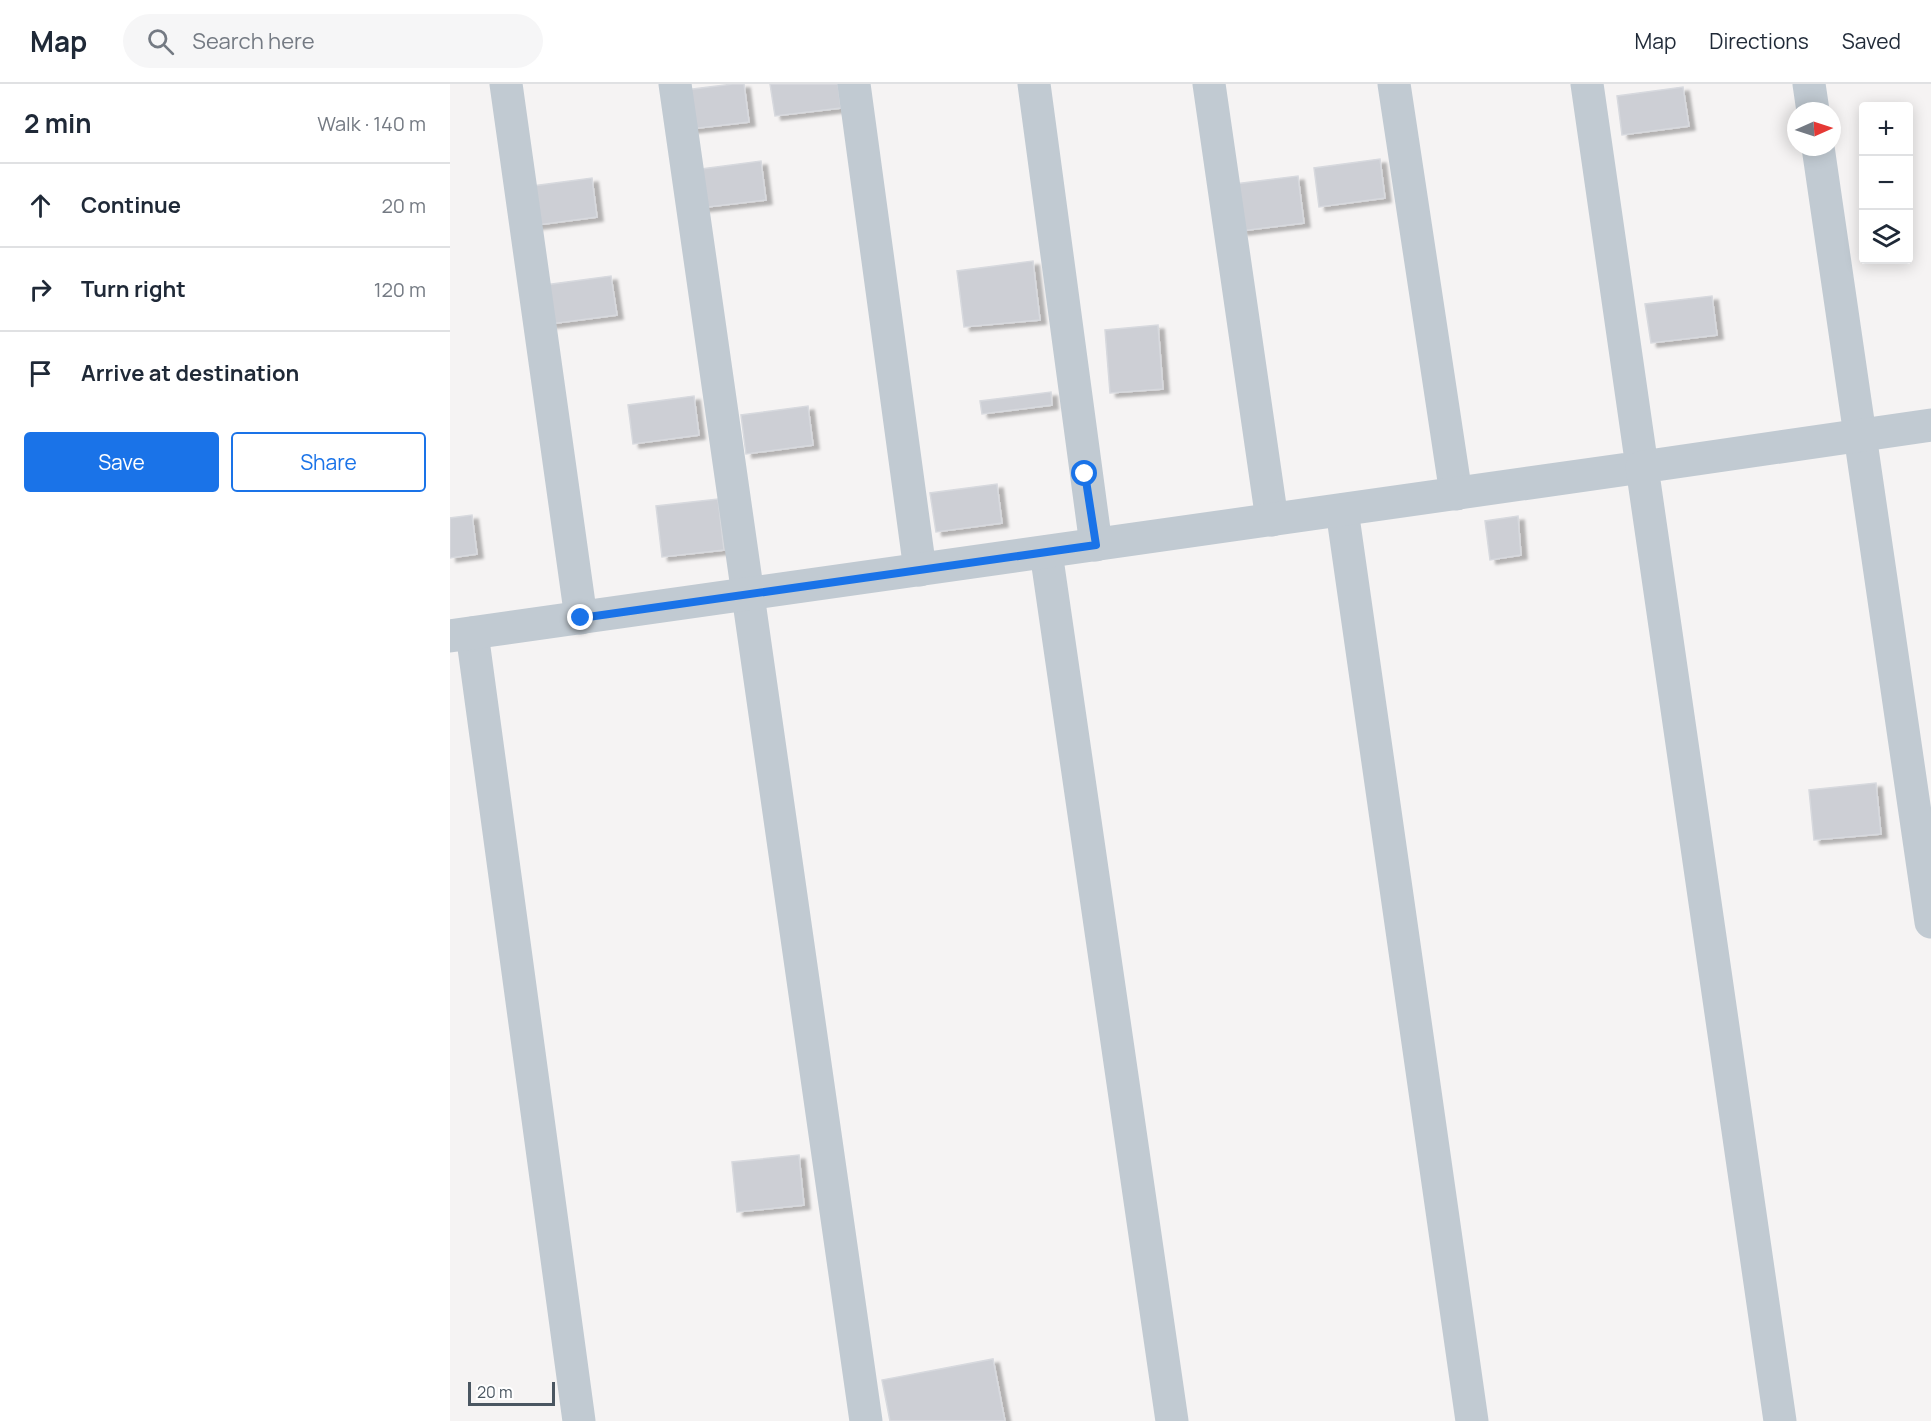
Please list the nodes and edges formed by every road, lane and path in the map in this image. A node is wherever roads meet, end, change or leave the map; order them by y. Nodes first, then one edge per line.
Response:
1 (506, 84) edge
2 (675, 84) edge
3 (854, 84) edge
4 (1034, 84) edge
5 (1209, 84) edge
6 (1394, 84) edge
7 (1587, 84) edge
8 (1809, 84) edge
9 (1812, 102) edge
10 (1819, 156) edge
11 (1931, 425) edge
12 (1860, 436) junction
13 (1642, 467) junction
14 (1456, 494) junction
15 (1342, 510) junction
16 (1272, 520) junction
17 (1096, 545) junction
18 (1046, 552) junction
19 (920, 570) junction
20 (748, 594) junction
21 (581, 618) junction
22 (461, 635) edge
23 (1931, 922) edge
24 (579, 1421) edge
25 (866, 1421) edge
26 (1172, 1421) edge
27 (1472, 1421) edge
28 (1780, 1421) edge

1 - 21 street
2 - 20 street
3 - 19 street
4 - 17 street
5 - 16 street
6 - 14 street
7 - 13 street
8 - 9 street
10 - 12 street
11 - 12 street
12 - 13 street
12 - 23 street
13 - 14 street
13 - 28 street
14 - 15 street
15 - 16 street
15 - 27 street
16 - 17 street
17 - 18 street
18 - 19 street
18 - 26 street
19 - 20 street
20 - 21 street
20 - 25 street
21 - 22 street
22 - 24 street

